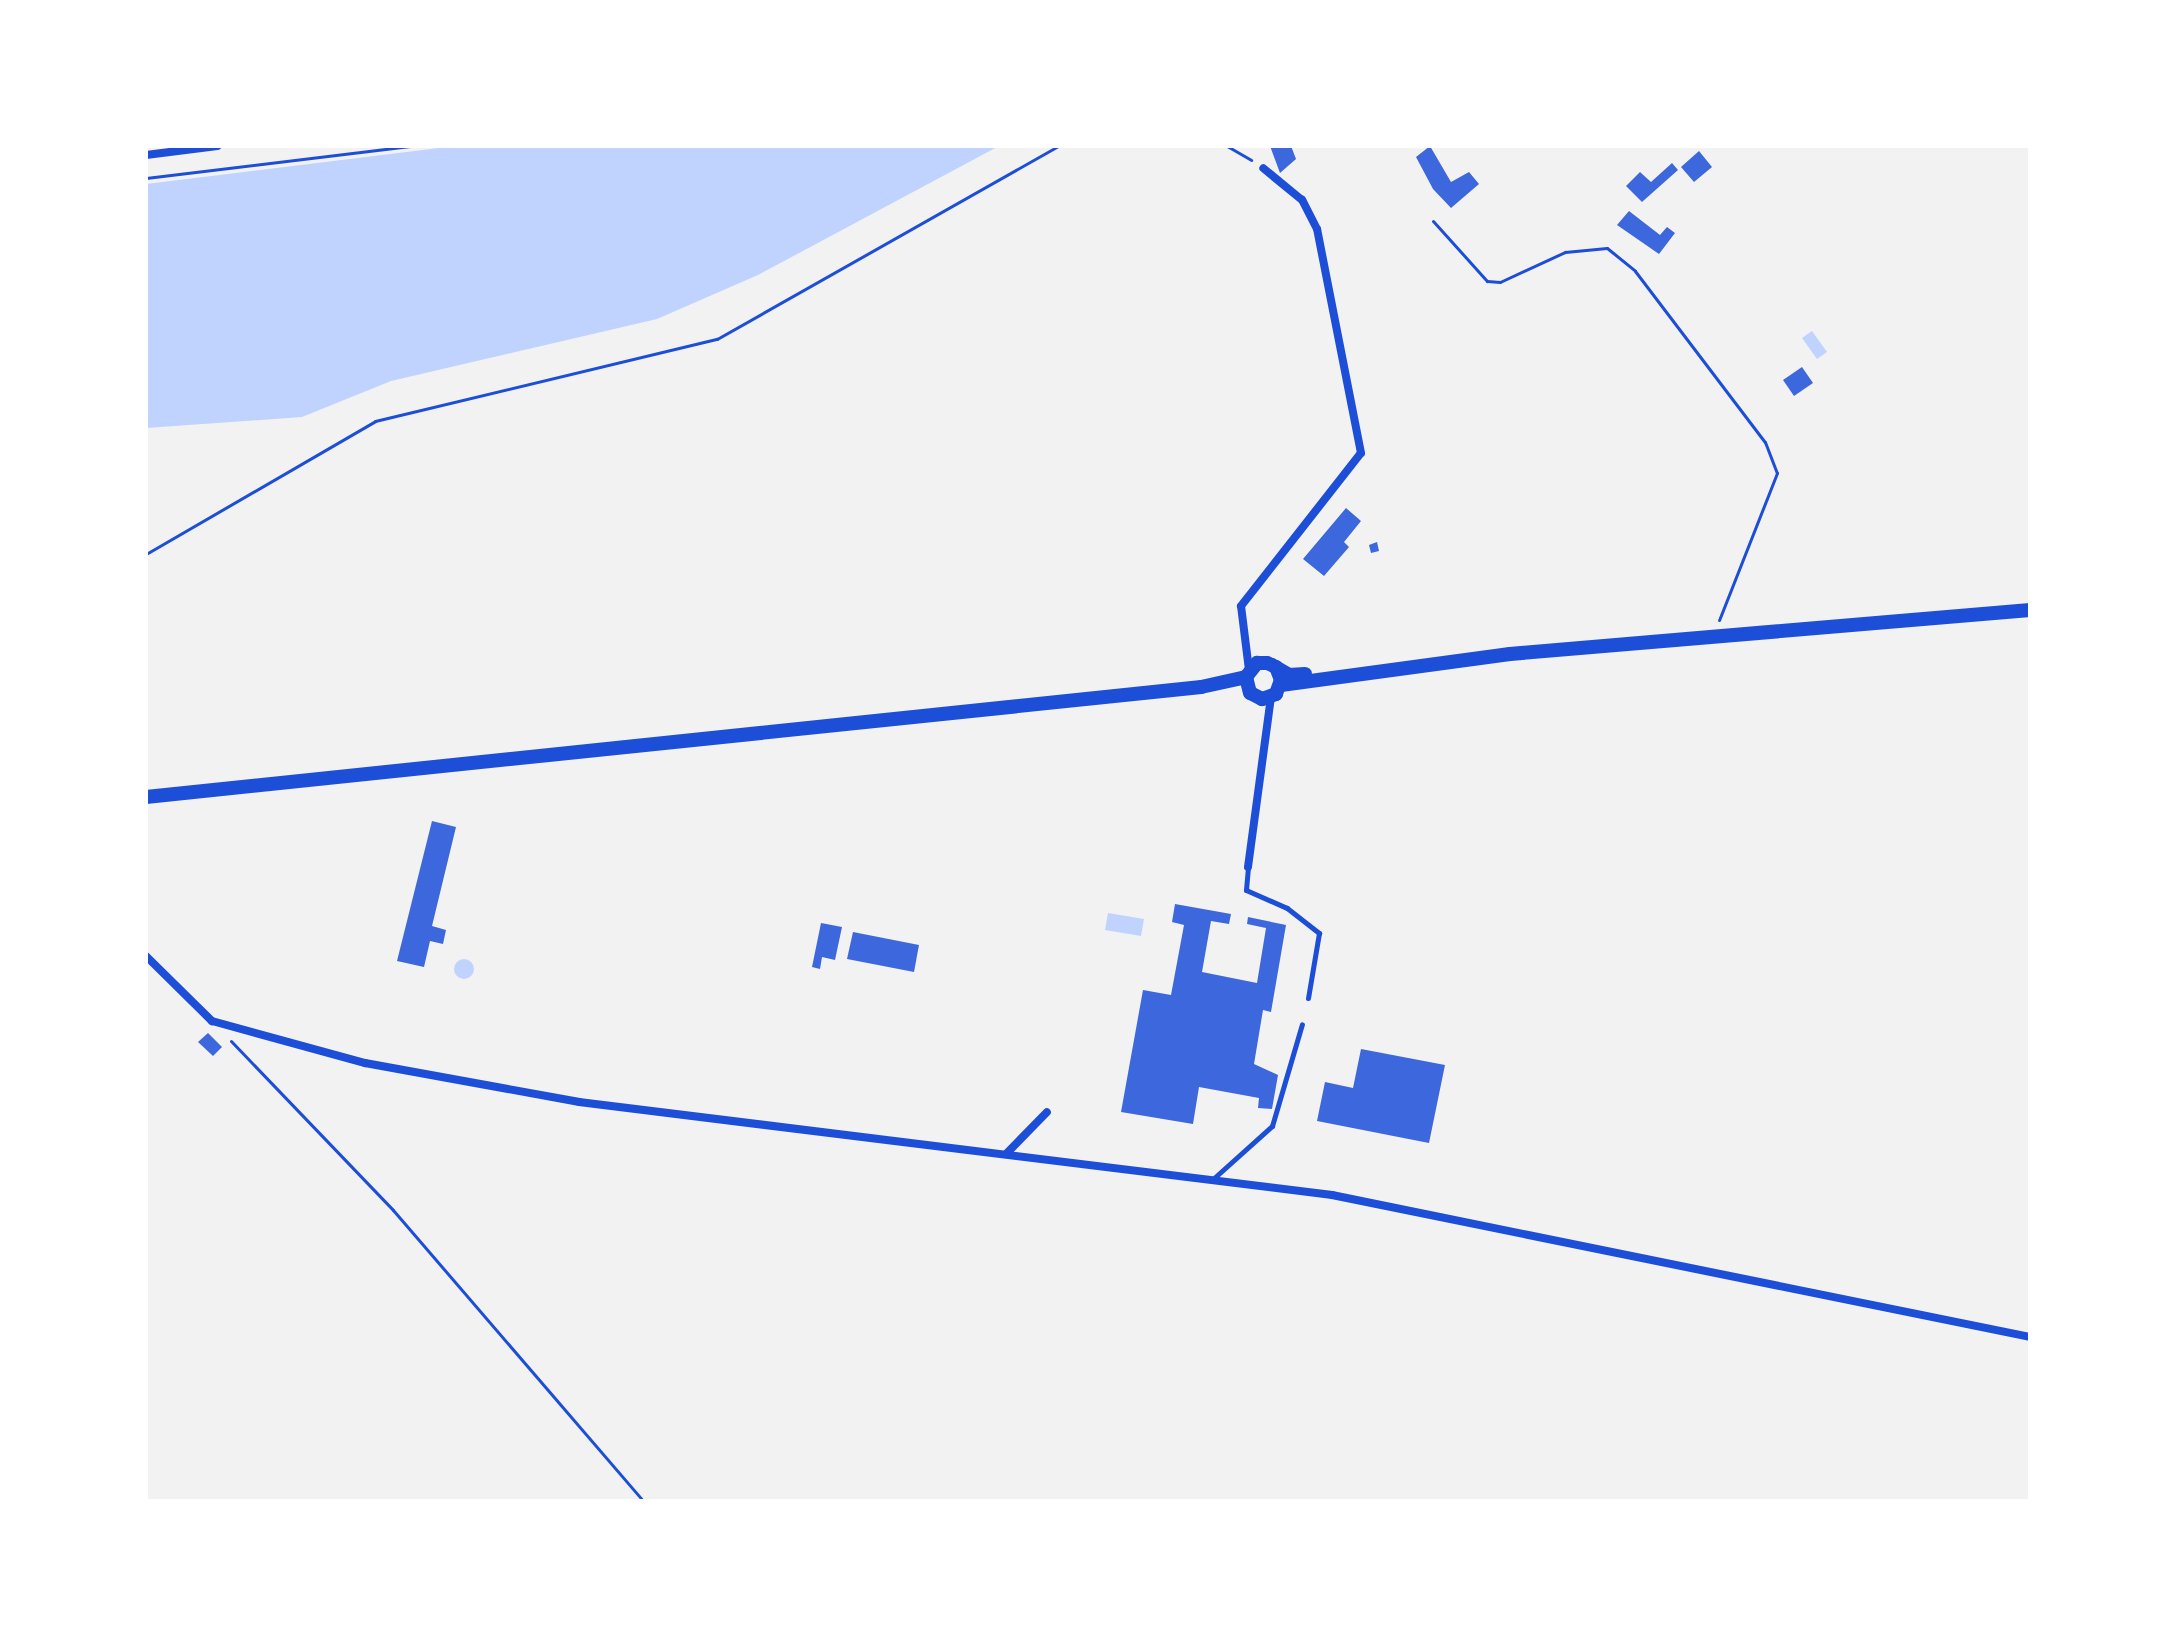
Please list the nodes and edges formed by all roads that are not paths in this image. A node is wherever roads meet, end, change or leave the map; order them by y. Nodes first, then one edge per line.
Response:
1 (217, 146) edge
2 (146, 155) edge
3 (1263, 168) road end
4 (2030, 610) edge
5 (1248, 645) junction
6 (1261, 681) junction
7 (146, 797) edge
8 (1248, 867) joint
9 (146, 956) edge
10 (1308, 998) dead end
11 (1302, 1024) dead end
12 (1047, 1112) dead end
13 (1007, 1153) junction
14 (1214, 1178) junction
15 (2030, 1337) edge

1 - 2 street
3 - 5 street
4 - 6 main road
5 - 6 street
5 - 6 street
6 - 7 main road
6 - 8 street
8 - 10 lane
9 - 13 street
11 - 14 lane
12 - 13 street
13 - 14 street
14 - 15 street

